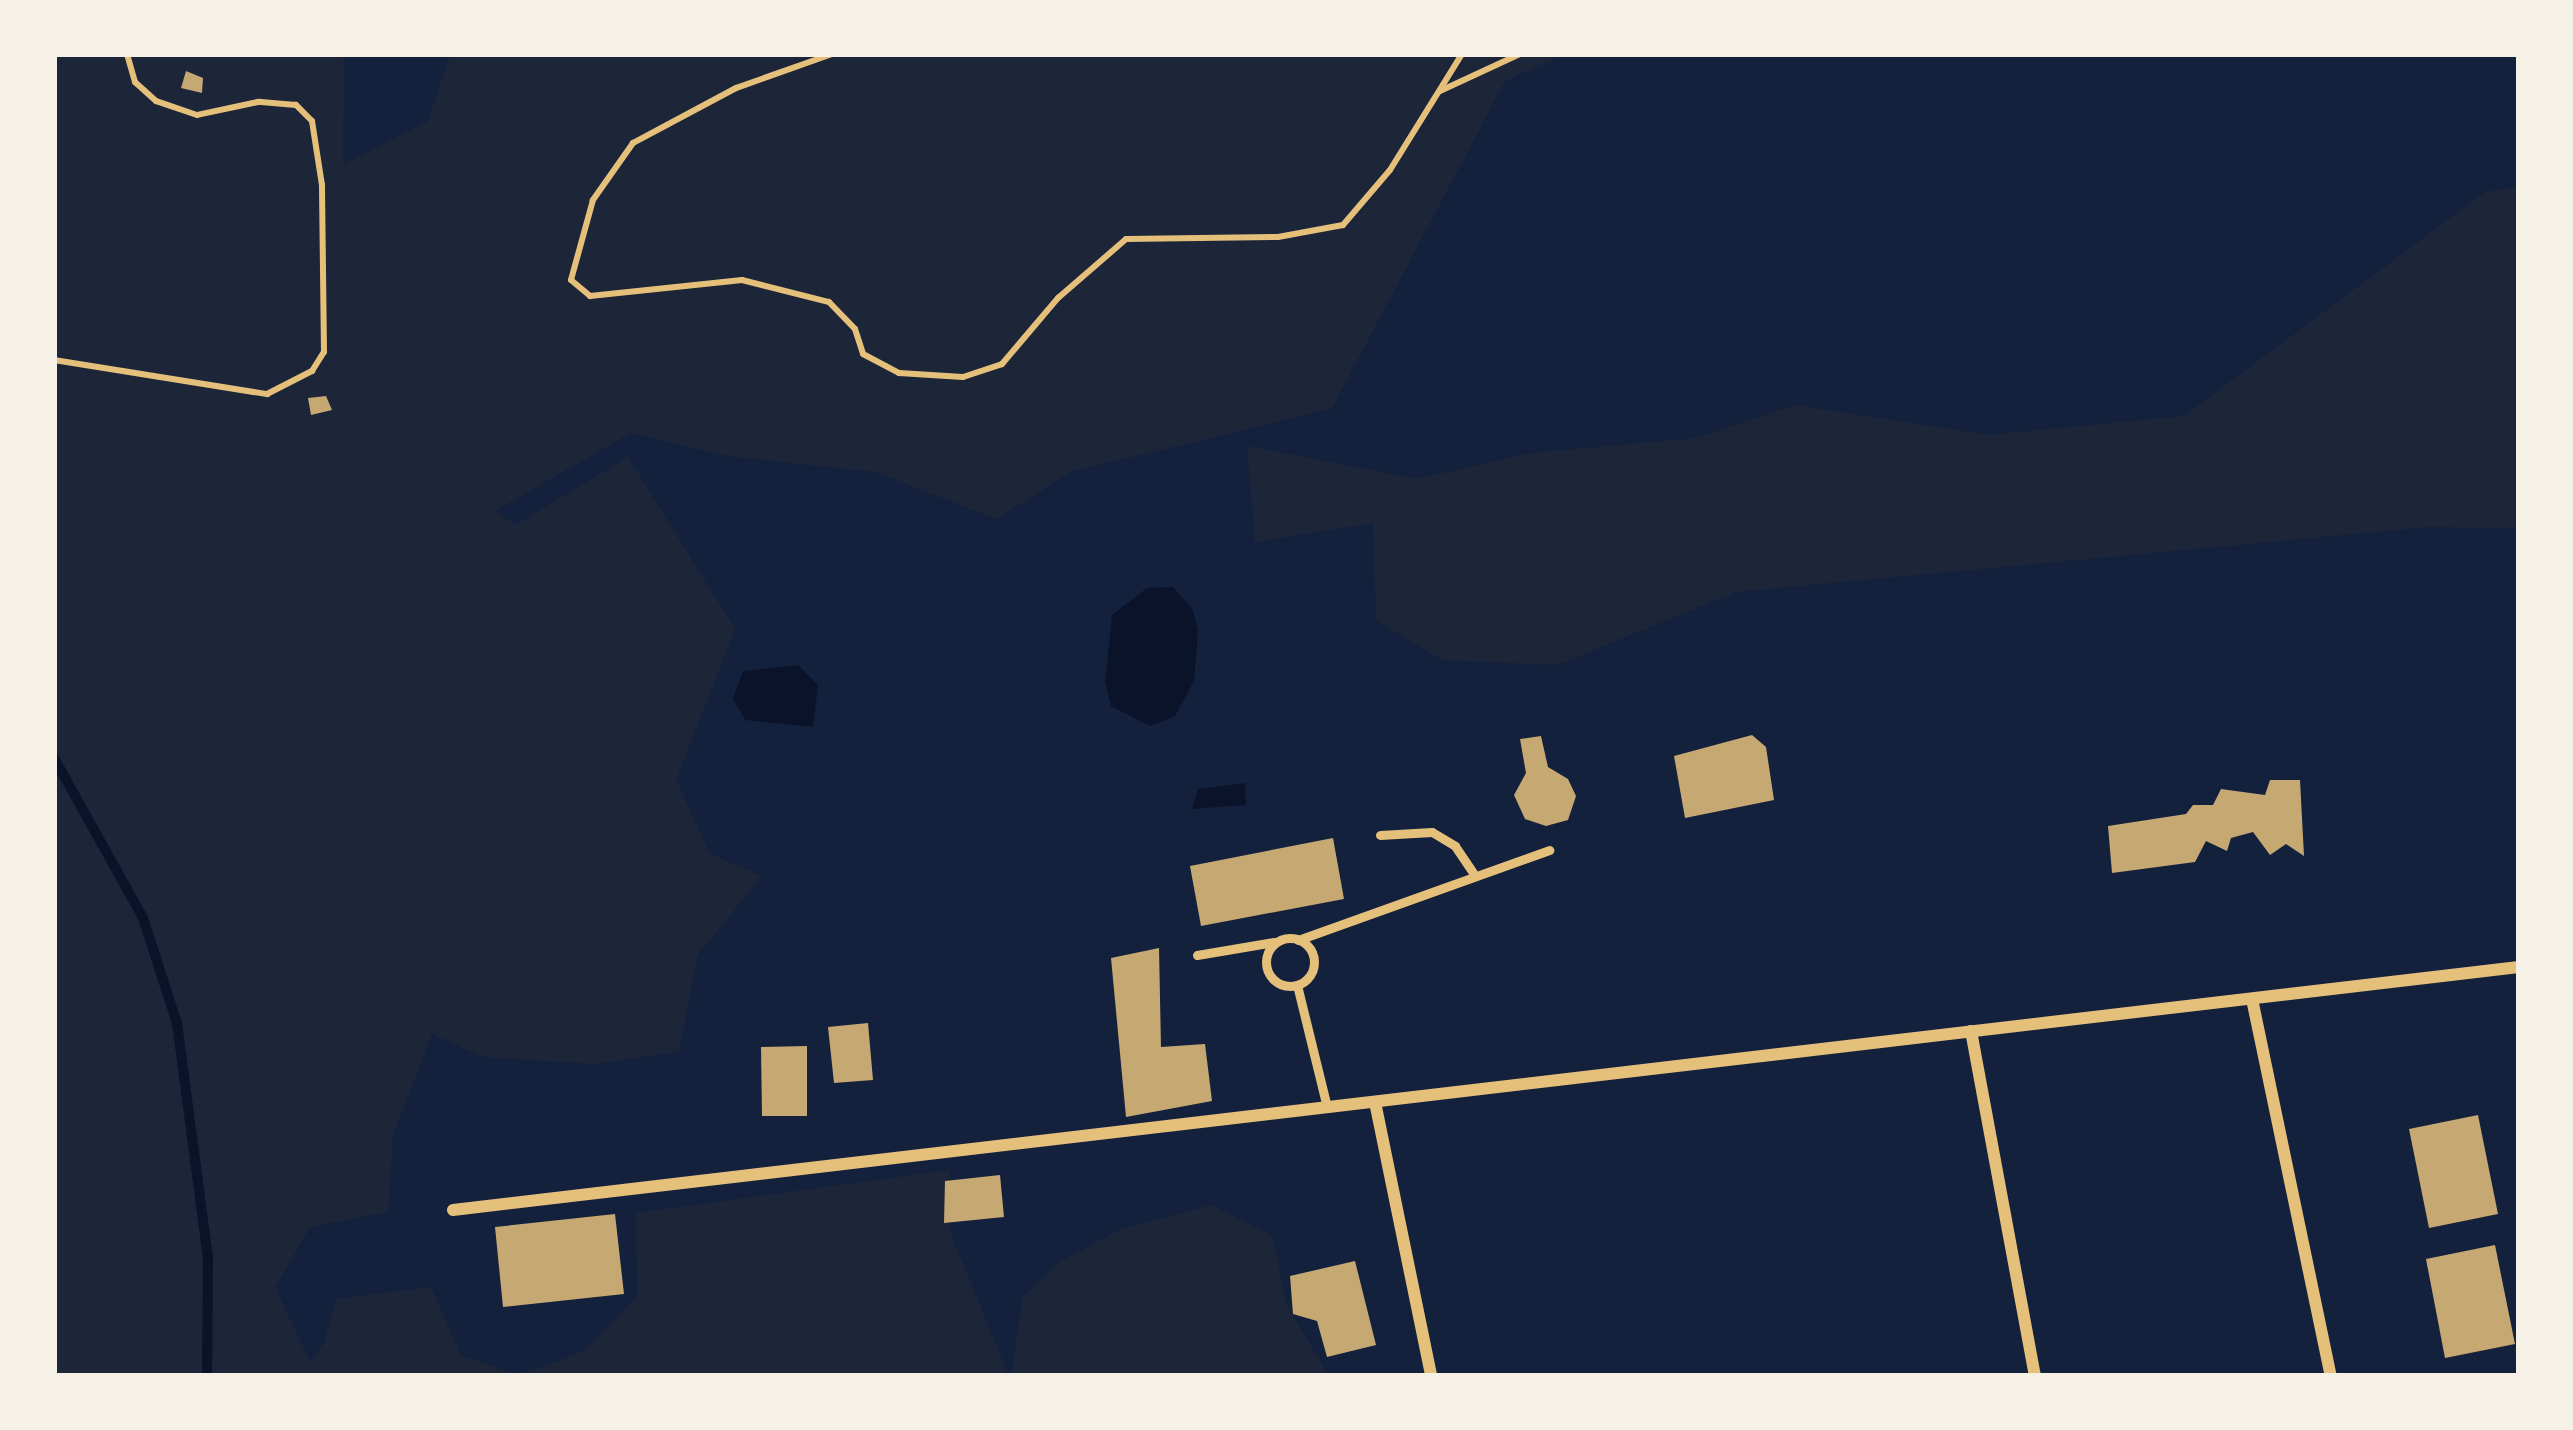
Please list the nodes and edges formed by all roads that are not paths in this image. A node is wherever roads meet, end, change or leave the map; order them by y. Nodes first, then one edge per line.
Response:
1 (1380, 835) dead end
2 (1549, 850) dead end
3 (1473, 873) junction
4 (1298, 940) junction
5 (1279, 941) junction
6 (1197, 956) dead end
7 (2519, 967) edge
8 (1297, 986) junction
9 (2252, 999) junction
10 (1971, 1031) junction
11 (1375, 1102) junction
12 (1327, 1107) junction
13 (453, 1210) dead end
14 (1431, 1376) edge
15 (2035, 1376) edge
16 (2331, 1376) edge

1 - 3 lane
2 - 3 lane
3 - 4 lane
4 - 5 lane
4 - 8 lane
5 - 6 lane
5 - 8 lane
7 - 9 street
8 - 12 lane
9 - 10 street
9 - 16 street
10 - 11 street
10 - 15 street
11 - 12 street
11 - 14 street
12 - 13 street

